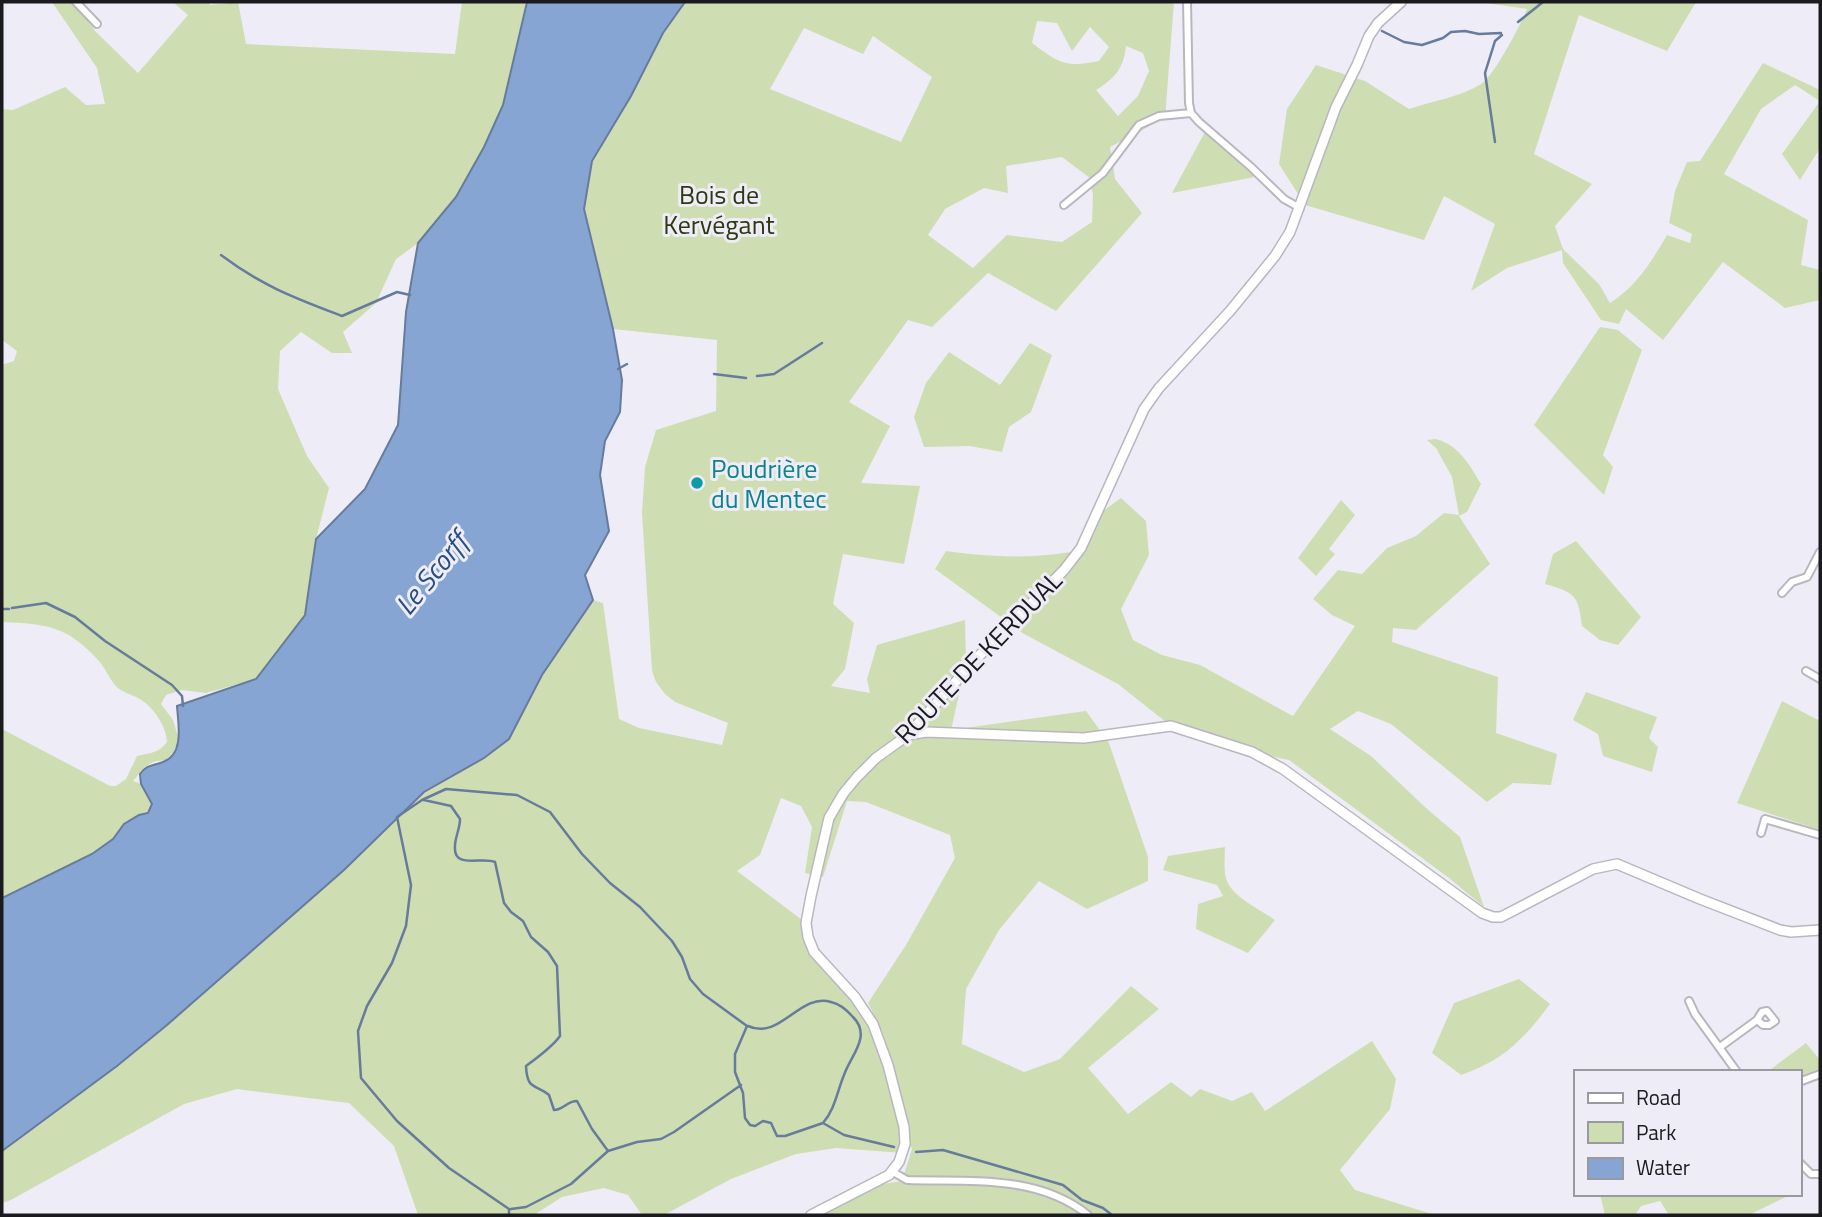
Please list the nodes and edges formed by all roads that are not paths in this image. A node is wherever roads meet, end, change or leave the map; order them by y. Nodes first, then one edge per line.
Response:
1 (76, 2) edge
2 (1187, 2) edge
3 (1401, 2) edge
4 (97, 24) dead end
5 (1191, 113) junction
6 (1063, 205) dead end
7 (1300, 208) junction
8 (1820, 552) edge
9 (1782, 593) dead end
10 (1806, 671) dead end
11 (1820, 679) edge
12 (908, 735) junction
13 (1761, 832) dead end
14 (1820, 835) edge
15 (1820, 930) edge
16 (1689, 1001) dead end
17 (1756, 1020) dead end
18 (1720, 1047) junction
19 (1736, 1070) edge
20 (1820, 1074) edge
21 (1801, 1081) edge
22 (1801, 1164) edge
23 (893, 1172) junction
24 (1820, 1174) edge
25 (811, 1215) edge
26 (1088, 1215) edge

1 - 4 street
2 - 5 street
3 - 7 street, ROUTE DE KERDUAL
5 - 6 street
5 - 7 street
7 - 12 street, ROUTE DE KERDUAL
8 - 9 street
10 - 11 street
12 - 15 street
12 - 23 street, ROUTE DE KERDUAL
13 - 14 street
16 - 18 street
17 - 18 street
18 - 19 street
20 - 21 street
22 - 24 street
23 - 25 street
23 - 26 street

